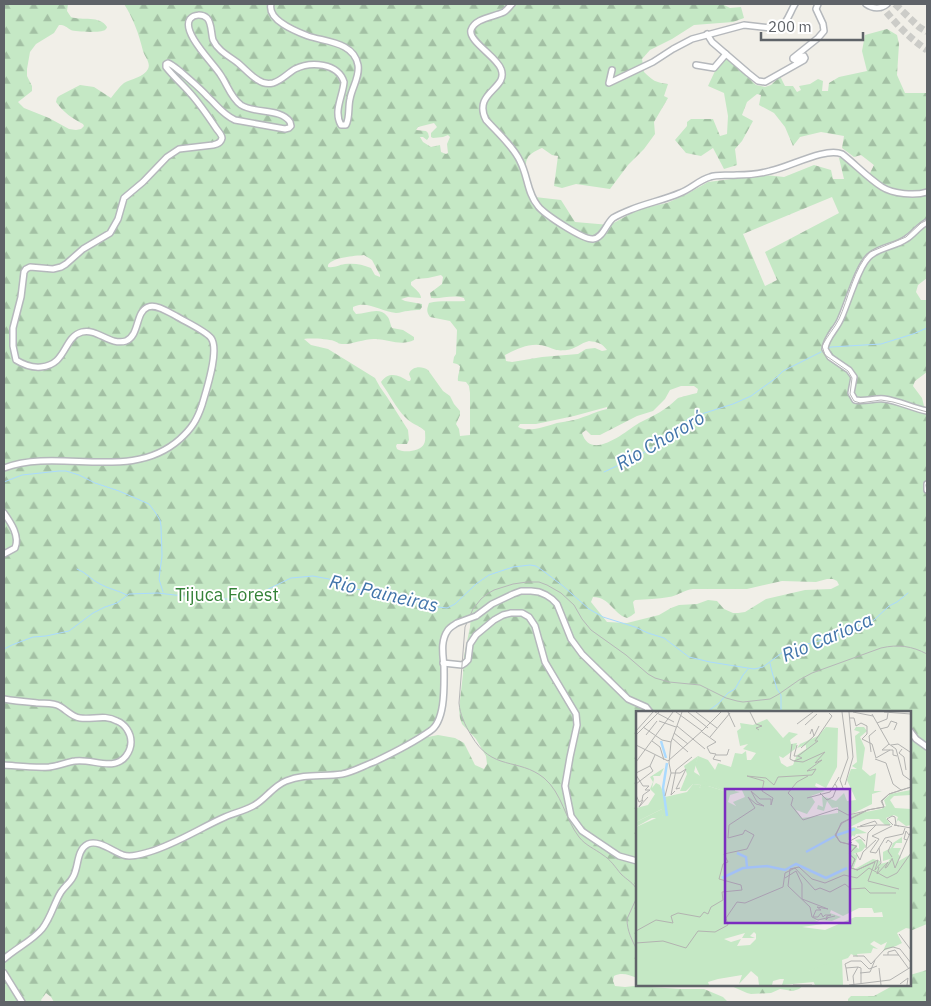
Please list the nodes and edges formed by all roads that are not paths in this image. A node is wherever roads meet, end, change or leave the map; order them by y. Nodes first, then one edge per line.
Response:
1 (271, 4) edge
2 (512, 4) edge
3 (795, 4) edge
4 (818, 4) edge
5 (866, 4) edge
6 (887, 4) edge
7 (707, 34) junction
8 (726, 54) junction
9 (696, 64) dead end
10 (612, 70) dead end
11 (927, 192) edge
12 (927, 222) edge
13 (927, 411) edge
14 (4, 468) edge
15 (927, 484) edge
16 (927, 490) edge
17 (4, 514) edge
18 (4, 554) edge
19 (443, 663) junction
20 (4, 699) edge
21 (649, 711) edge
22 (911, 732) edge
23 (927, 747) edge
24 (4, 765) edge
25 (636, 860) edge
26 (4, 959) edge
27 (4, 973) edge
28 (22, 1002) edge

1 - 14 street
2 - 11 street
3 - 7 street
4 - 8 street
5 - 6 street
7 - 8 street
7 - 10 street
8 - 9 street
12 - 13 street
15 - 16 street
17 - 18 street
19 - 21 street, bridge
19 - 25 street
19 - 26 street
20 - 24 street
22 - 23 street
27 - 28 street

